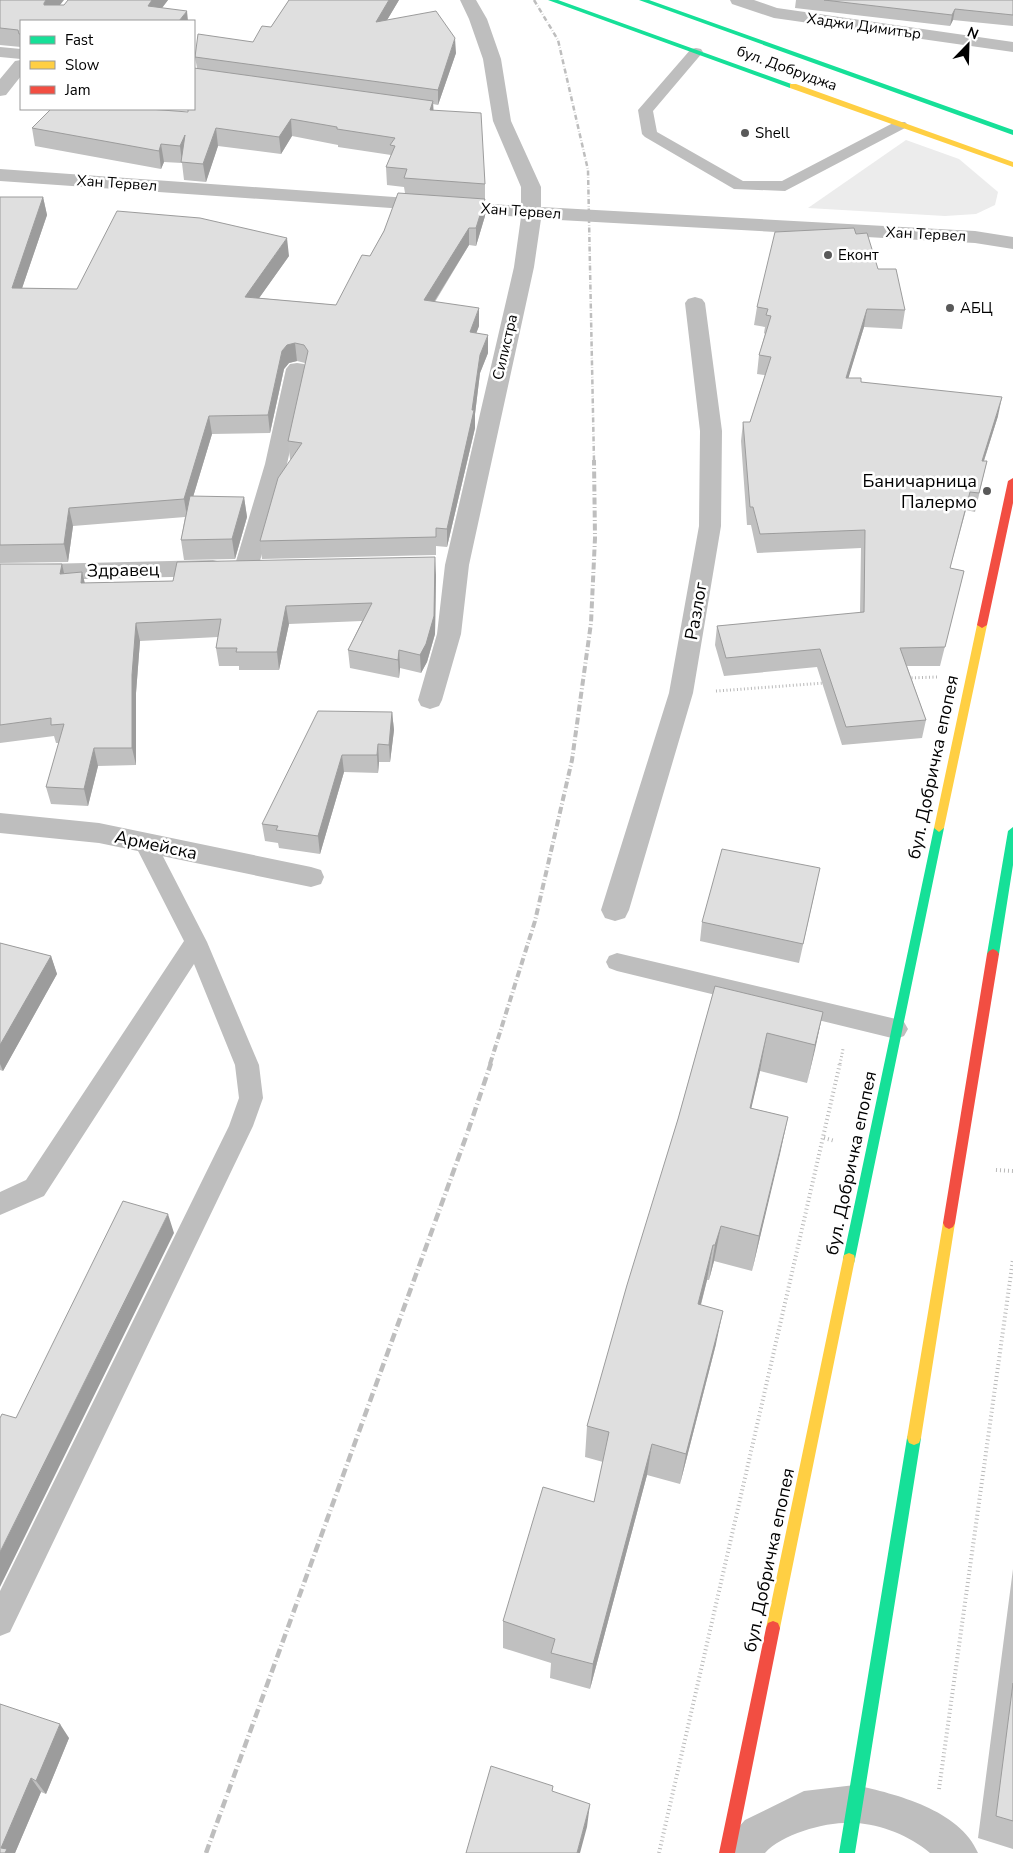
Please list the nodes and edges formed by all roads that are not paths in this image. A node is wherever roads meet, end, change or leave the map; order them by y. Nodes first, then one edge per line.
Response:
1 (468, 0) edge
2 (551, 0) edge
3 (642, 0) edge
4 (738, 0) edge
5 (772, 46) junction
6 (1013, 47) edge
7 (0, 52) edge
8 (696, 52) junction
9 (20, 54) edge
10 (20, 65) edge
11 (740, 68) junction
12 (0, 91) edge
13 (900, 125) junction
14 (1013, 133) edge
15 (1012, 165) edge
16 (0, 175) edge
17 (1013, 243) edge
18 (695, 303) dead end
19 (297, 369) dead end
20 (1013, 481) edge
21 (0, 573) edge
22 (430, 700) dead end
23 (0, 823) edge
24 (1013, 831) edge
25 (145, 844) junction
26 (311, 877) dead end
27 (615, 910) dead end
28 (196, 942) junction
29 (617, 962) dead end
30 (896, 1029) junction
31 (0, 1204) edge
32 (0, 1622) edge
33 (855, 1804) junction
34 (946, 1842) edge
35 (727, 1853) edge
36 (740, 1853) edge
37 (847, 1853) edge

1 - 22 street, Силистра
2 - 8 main road, бул. Добруджа
3 - 5 main road, бул. Добруджа
4 - 6 street, Хаджи Димитър
5 - 11 main road
5 - 14 main road, бул. Добруджа
7 - 9 street
8 - 11 main road, бул. Добруджа
8 - 13 lane
10 - 12 street
11 - 13 main road, бул. Добруджа
13 - 15 main road, бул. Добруджа
16 - 17 street, Хан Тервел
18 - 27 street, Разлог
19 - 21 street, Здравец
20 - 30 main road, бул. Добричка епопея
23 - 25 street, Армейска
24 - 33 main road
25 - 26 street, Армейска
25 - 28 lane
28 - 31 lane
28 - 32 lane
29 - 30 lane
30 - 35 main road, бул. Добричка епопея
33 - 34 street
33 - 36 street
33 - 37 main road

